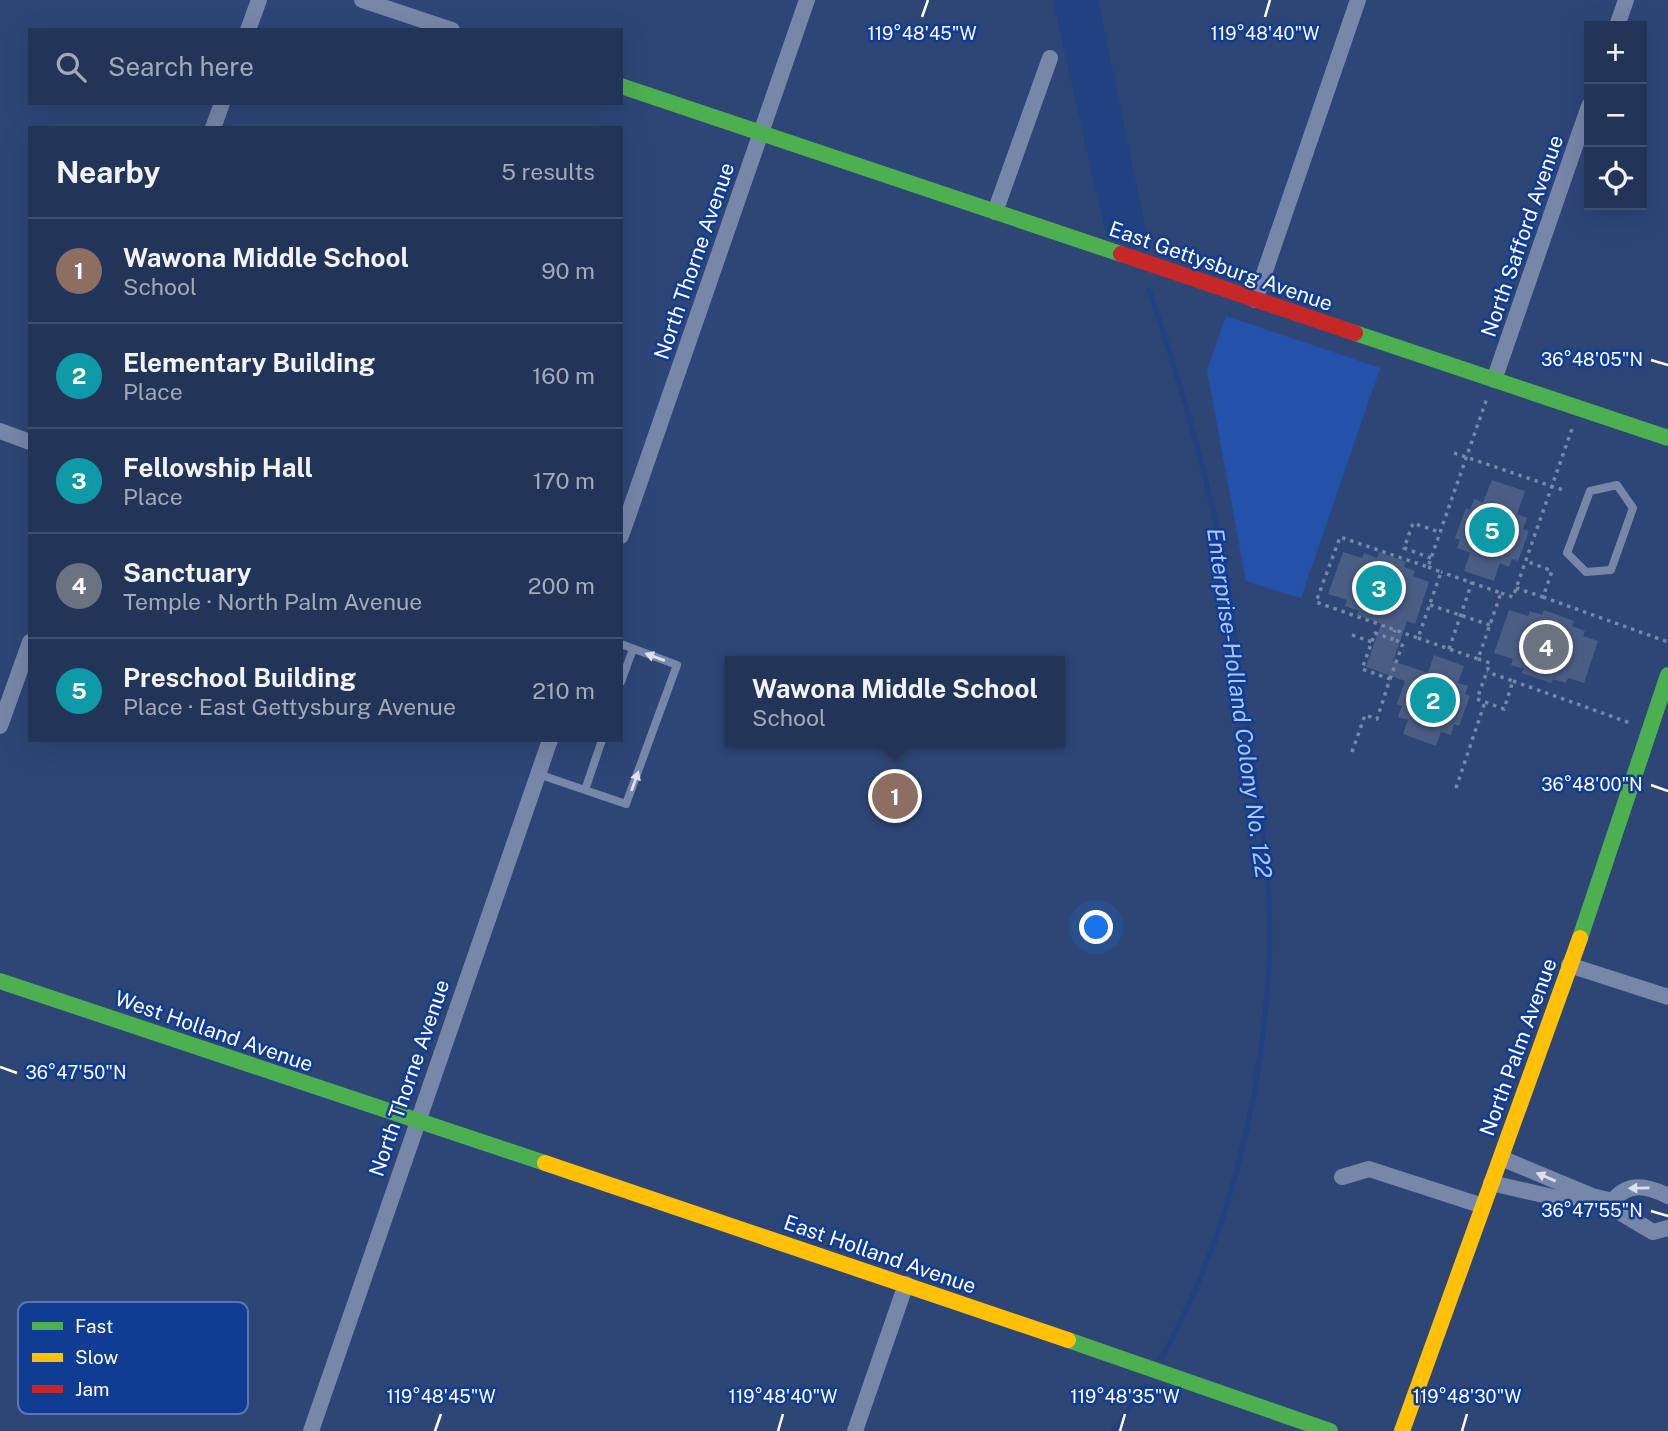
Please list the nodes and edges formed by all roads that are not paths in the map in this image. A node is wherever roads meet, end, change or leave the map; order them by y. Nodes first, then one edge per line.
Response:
1 (259, 0) edge
2 (362, 0) edge
3 (807, 0) edge
4 (1358, 0) edge
5 (1626, 0) edge
6 (1619, 21) edge
7 (249, 28) edge
8 (446, 28) edge
9 (1050, 58) dead end
10 (623, 87) edge
11 (221, 105) edge
12 (1584, 120) edge
13 (214, 126) edge
14 (761, 132) junction
15 (995, 212) junction
16 (1255, 300) junction
17 (1494, 380) junction
18 (0, 431) edge
19 (1668, 438) edge
20 (28, 441) edge
21 (1617, 485) joint
22 (623, 530) edge
23 (623, 645) edge
24 (28, 648) edge
25 (633, 649) junction
26 (1668, 674) edge
27 (623, 676) edge
28 (0, 726) edge
29 (549, 742) edge
30 (601, 742) edge
31 (538, 774) junction
32 (585, 790) junction
33 (1569, 965) junction
34 (0, 981) edge
35 (1668, 997) edge
36 (415, 1121) junction
37 (1501, 1158) junction
38 (1342, 1177) dead end
39 (1492, 1183) junction
40 (1592, 1196) junction
41 (1668, 1196) edge
42 (1613, 1200) junction
43 (1483, 1206) junction
44 (1668, 1228) edge
45 (906, 1284) junction
46 (311, 1431) edge
47 (855, 1431) edge
48 (1329, 1431) edge
49 (1402, 1431) edge

1 - 7 street
2 - 8 street
3 - 14 street, North Thorne Avenue
4 - 16 street
5 - 6 street
9 - 15 street
10 - 14 street, East Gettysburg Avenue
11 - 13 street
12 - 17 street, North Safford Avenue
14 - 15 street, East Gettysburg Avenue
14 - 22 street, North Thorne Avenue
15 - 16 street, East Gettysburg Avenue
16 - 17 street, East Gettysburg Avenue
17 - 19 street, East Gettysburg Avenue
18 - 20 street
21 - 21 lane
23 - 25 lane
24 - 28 street
25 - 27 lane
32 -> 25 lane
26 - 33 street, North Palm Avenue
29 - 31 street, North Thorne Avenue
30 - 32 lane
31 - 32 lane
31 - 36 street, North Thorne Avenue
33 - 35 street
33 - 37 street, North Palm Avenue
34 - 36 street, West Holland Avenue
36 - 45 street, East Holland Avenue
36 - 46 street, North Thorne Avenue
37 - 39 street, North Palm Avenue
40 -> 37 street
38 - 43 street
39 - 40 street
39 - 43 street, North Palm Avenue
40 - 42 street
41 -> 42 street
42 - 44 street
43 - 49 street, North Palm Avenue
45 - 47 street
45 - 48 street, East Holland Avenue

